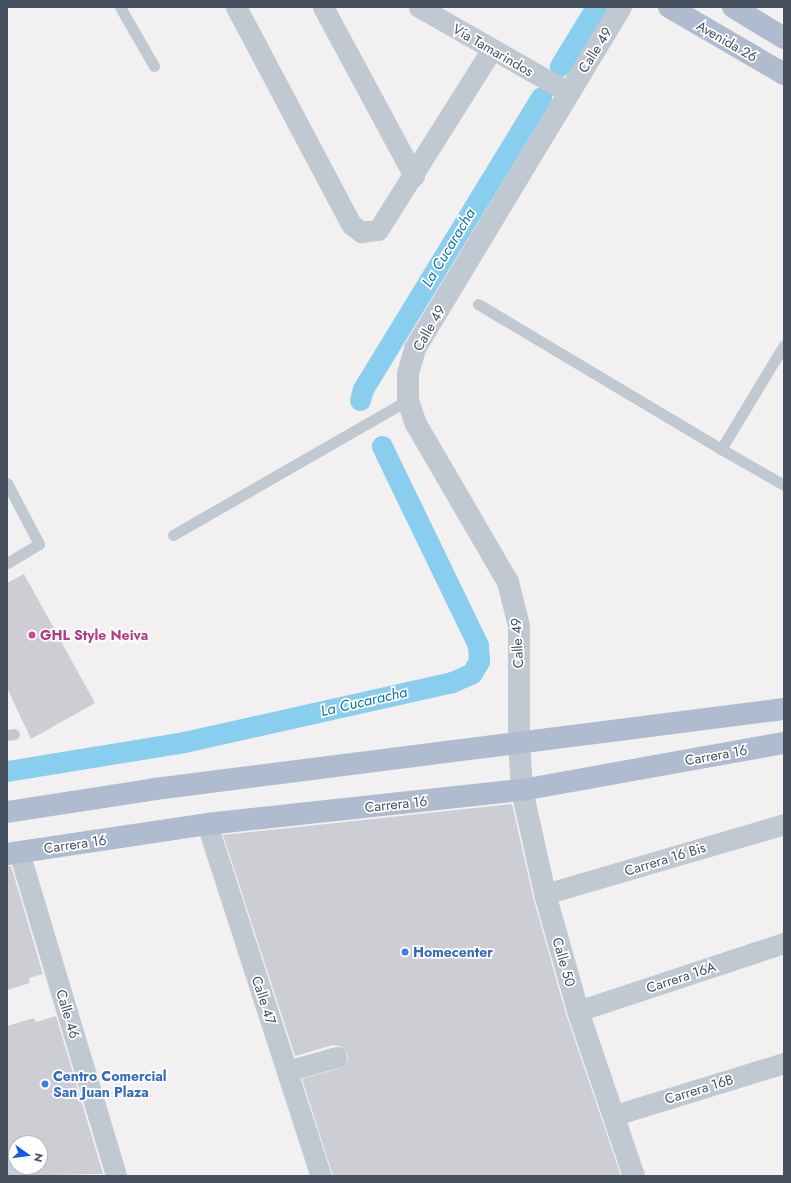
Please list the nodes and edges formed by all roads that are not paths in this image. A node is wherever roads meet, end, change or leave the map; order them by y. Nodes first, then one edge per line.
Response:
1 (120, 7) edge
2 (236, 7) edge
3 (323, 7) edge
4 (419, 7) edge
5 (622, 7) edge
6 (669, 7) edge
7 (733, 7) edge
8 (784, 38) edge
9 (492, 49) junction
10 (154, 66) dead end
11 (784, 74) edge
12 (568, 92) junction
13 (414, 176) junction
14 (478, 304) dead end
15 (784, 345) edge
16 (408, 400) junction
17 (721, 449) junction
18 (7, 483) edge
19 (784, 485) edge
20 (173, 535) dead end
21 (7, 563) edge
22 (784, 709) edge
23 (518, 741) junction
24 (784, 743) edge
25 (522, 790) junction
26 (7, 812) edge
27 (207, 824) junction
28 (784, 824) edge
29 (13, 853) edge
30 (545, 894) junction
31 (784, 943) edge
32 (578, 1011) junction
33 (336, 1057) dead end
34 (784, 1063) edge
35 (287, 1071) junction
36 (615, 1115) junction
37 (116, 1176) edge
38 (321, 1176) edge
39 (634, 1176) edge

1 - 10 lane
2 - 13 street
3 - 13 street
4 - 9 street, Vía Tamarindos
5 - 12 street, Calle 49
6 - 11 main road, Avenida 26
7 - 8 main road
9 - 12 street, Vía Tamarindos
9 - 13 street
12 - 16 street, Calle 49
14 - 17 lane
15 - 17 lane
16 - 20 lane
16 - 23 street, Calle 49
17 - 19 lane
18 - 21 lane
22 - 23 main road
23 - 25 street, Calle 50
23 - 26 main road
24 - 25 main road, Carrera 16
25 - 27 main road, Carrera 16
25 - 30 street, Calle 50
27 - 29 main road, Carrera 16
27 - 35 street, Calle 47
28 - 30 street, Carrera 16 Bis
29 - 37 street, Calle 46
30 - 32 street, Calle 50
31 - 32 street, Carrera 16A
32 - 36 street, Calle 50
33 - 35 street
34 - 36 street, Carrera 16B
35 - 38 street, Calle 47
36 - 39 street, Calle 50

